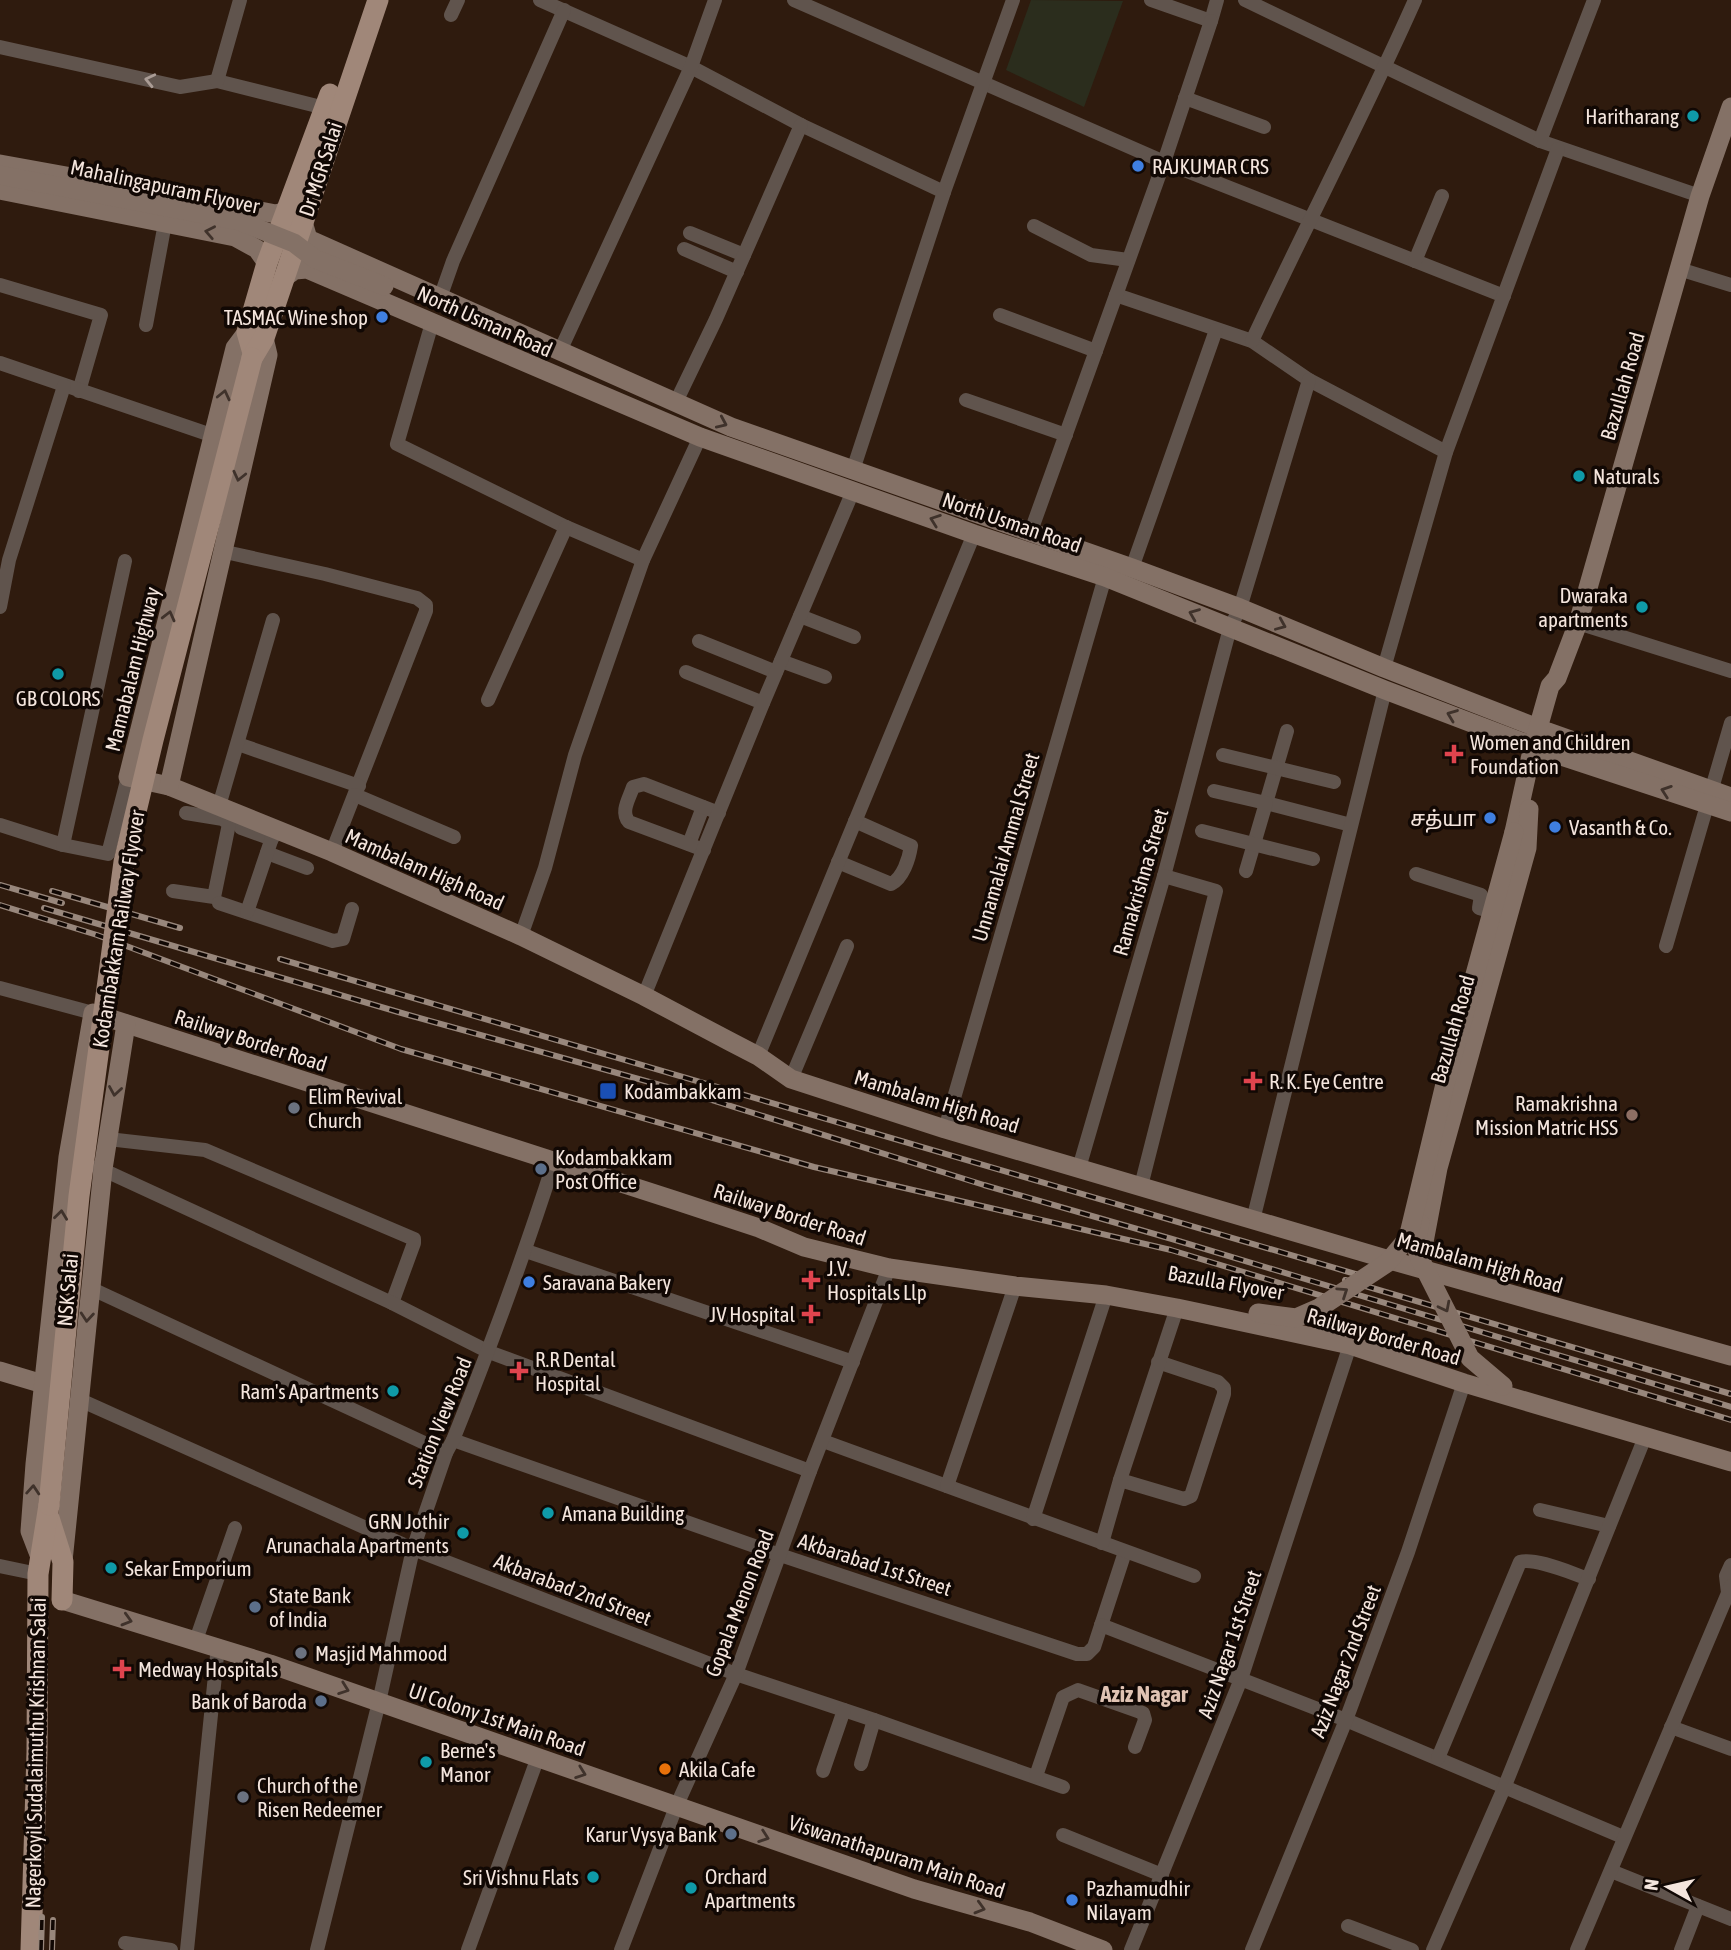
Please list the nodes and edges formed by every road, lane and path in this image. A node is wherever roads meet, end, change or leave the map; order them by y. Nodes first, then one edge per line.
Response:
1 (240, 0) edge
2 (365, 0) edge
3 (378, 0) edge
4 (458, 0) edge
5 (540, 0) edge
6 (715, 0) edge
7 (794, 0) edge
8 (1013, 0) edge
9 (1151, 0) edge
10 (1217, 0) edge
11 (1245, 0) edge
12 (1415, 0) edge
13 (1594, 0) edge
14 (564, 10) junction
15 (451, 15) dead end
16 (1211, 21) junction
17 (0, 47) edge
18 (691, 67) junction
19 (1385, 68) junction
20 (217, 81) junction
21 (984, 82) junction
22 (1185, 98) junction
23 (1731, 107) edge
24 (325, 108) junction
25 (801, 125) junction
26 (1264, 127) dead end
27 (1540, 141) junction
28 (1558, 149) junction
29 (1723, 154) edge
30 (1164, 162) junction
31 (0, 163) edge
32 (0, 175) edge
33 (0, 190) edge
34 (944, 192) junction
35 (1442, 196) dead end
36 (1700, 197) junction
37 (294, 217) junction
38 (1308, 220) junction
39 (165, 223) junction
40 (1034, 226) dead end
41 (690, 233) dead end
42 (683, 253) dead end
43 (744, 255) junction
44 (346, 256) junction
45 (1128, 260) junction
46 (1415, 261) junction
47 (267, 263) junction
48 (1679, 269) junction
49 (735, 276) junction
50 (285, 277) junction
51 (335, 281) junction
52 (0, 285) edge
53 (1731, 285) edge
54 (1116, 295) junction
55 (1504, 296) junction
56 (440, 298) junction
57 (1000, 315) dead end
58 (432, 323) junction
59 (146, 325) dead end
60 (1216, 330) junction
61 (1252, 341) junction
62 (254, 345) junction
63 (560, 351) junction
64 (1096, 351) junction
65 (0, 363) edge
66 (1309, 380) junction
67 (72, 389) junction
68 (965, 400) dead end
69 (668, 410) junction
70 (1066, 435) junction
71 (214, 436) junction
72 (700, 437) junction
73 (1446, 452) junction
74 (853, 470) junction
75 (853, 491) junction
76 (566, 527) junction
77 (1031, 531) junction
78 (974, 534) junction
79 (221, 551) junction
80 (643, 560) junction
81 (125, 561) dead end
82 (1132, 568) junction
83 (1105, 577) junction
84 (0, 607) edge
85 (1240, 608) junction
86 (800, 616) junction
87 (273, 620) dead end
88 (1578, 623) junction
89 (1230, 628) junction
90 (854, 637) dead end
91 (699, 640) dead end
92 (162, 646) junction
93 (199, 652) junction
94 (779, 667) junction
95 (1384, 668) junction
96 (1731, 671) edge
97 (686, 672) dead end
98 (825, 677) dead end
99 (1385, 690) junction
100 (488, 700) dead end
101 (763, 703) junction
102 (145, 712) junction
103 (184, 720) junction
104 (1731, 723) edge
105 (1287, 731) dead end
106 (1540, 739) junction
107 (238, 744) junction
108 (1223, 755) dead end
109 (1277, 769) junction
110 (128, 777) junction
111 (1334, 782) dead end
112 (169, 786) junction
113 (357, 791) junction
114 (1214, 791) dead end
115 (1526, 797) junction
116 (1731, 797) edge
117 (1710, 798) junction
118 (1266, 803) junction
119 (208, 807) junction
120 (704, 807) junction
121 (1731, 812) edge
122 (186, 813) dead end
123 (719, 813) junction
124 (855, 821) junction
125 (0, 825) edge
126 (1351, 825) junction
127 (241, 828) dead end
128 (1202, 831) dead end
129 (1518, 835) junction
130 (454, 837) dead end
131 (271, 840) junction
132 (1254, 843) junction
133 (63, 845) junction
134 (696, 847) junction
135 (332, 852) junction
136 (1313, 859) dead end
137 (838, 862) junction
138 (307, 868) dead end
139 (1246, 871) dead end
140 (1416, 874) dead end
141 (1164, 876) junction
142 (173, 891) dead end
143 (219, 903) dead end
144 (352, 909) dead end
145 (247, 912) junction
146 (1480, 913) junction
147 (521, 936) junction
148 (847, 946) dead end
149 (1666, 946) dead end
150 (0, 988) edge
151 (644, 996) junction
152 (93, 1013) junction
153 (126, 1024) junction
154 (758, 1056) junction
155 (791, 1079) junction
156 (945, 1129) junction
157 (108, 1139) junction
158 (68, 1157) junction
159 (554, 1162) junction
160 (1079, 1168) junction
161 (103, 1169) junction
162 (1140, 1186) junction
163 (1253, 1220) junction
164 (759, 1228) junction
165 (1399, 1238) junction
166 (1424, 1239) junction
167 (526, 1251) junction
168 (1393, 1261) junction
169 (888, 1268) junction
170 (1421, 1269) junction
171 (1015, 1286) junction
172 (90, 1288) junction
173 (1106, 1296) junction
174 (393, 1303) junction
175 (1177, 1308) junction
176 (1350, 1345) junction
177 (1711, 1351) junction
178 (489, 1352) junction
179 (1731, 1356) edge
180 (853, 1362) junction
181 (1158, 1362) junction
182 (1731, 1364) edge
183 (0, 1370) edge
184 (1464, 1383) junction
185 (43, 1384) junction
186 (80, 1400) junction
187 (1645, 1437) junction
188 (823, 1441) junction
189 (450, 1446) junction
190 (1731, 1453) edge
191 (1731, 1462) edge
192 (810, 1471) junction
193 (1120, 1480) junction
194 (947, 1486) junction
195 (49, 1510) junction
196 (1540, 1510) dead end
197 (1033, 1519) junction
198 (1609, 1526) junction
199 (235, 1528) dead end
200 (1102, 1543) junction
201 (413, 1549) junction
202 (1125, 1552) junction
203 (780, 1555) junction
204 (63, 1562) junction
205 (1731, 1565) edge
206 (0, 1566) edge
207 (39, 1566) junction
208 (1194, 1576) dead end
209 (1589, 1579) junction
210 (1730, 1590) edge
211 (62, 1600) joint
212 (1101, 1625) junction
213 (196, 1640) junction
214 (218, 1646) junction
215 (736, 1674) junction
216 (1241, 1679) junction
217 (379, 1702) junction
218 (844, 1710) junction
219 (874, 1720) junction
220 (1346, 1720) junction
221 (1671, 1727) junction
222 (1135, 1747) dead end
223 (1731, 1749) edge
224 (538, 1757) junction
225 (1438, 1758) junction
226 (861, 1764) dead end
227 (823, 1770) dead end
228 (1035, 1776) junction
229 (1063, 1787) dead end
230 (1504, 1788) junction
231 (676, 1807) junction
232 (1063, 1835) dead end
233 (1623, 1837) junction
234 (1611, 1871) junction
235 (1162, 1875) junction
236 (1698, 1906) junction
237 (1730, 1915) edge
238 (1348, 1926) dead end
239 (125, 1943) dead end
240 (31, 1950) edge
241 (171, 1950) edge
242 (187, 1950) edge
243 (317, 1950) edge
244 (468, 1950) edge
245 (621, 1950) edge
246 (1103, 1950) edge
247 (1131, 1950) edge
248 (1252, 1950) edge
249 (1412, 1950) edge
250 (1433, 1950) edge
251 (1577, 1950) edge
252 (1681, 1950) edge

1 - 20 street
2 - 24 main road, Dr MGR Salai
3 - 37 main road, Dr MGR Salai
4 - 15 street
5 - 14 street
6 - 18 street
7 - 21 street
8 - 21 street
9 - 16 street
10 - 16 street
11 - 19 street
12 - 19 street
13 - 27 street
14 - 18 street
14 - 56 street
16 - 22 street
20 -> 17 street
18 - 25 street
18 - 63 street
19 - 27 street
19 - 38 street
20 - 24 street
21 - 30 street
21 - 34 street
22 - 26 street
22 - 30 street
23 - 29 street, Bazullah Road
24 - 37 main road, Dr MGR Salai
25 - 34 street
25 - 43 street
27 - 28 street
28 - 36 street
28 - 55 street
29 - 36 street, Bazullah Road
30 - 38 street
30 - 45 street
31 - 37 street
32 - 69 street, Mahalingapuram Flyover, bridge
33 - 39 street
34 - 74 street
35 - 46 street
36 - 48 street, Bazullah Road
37 - 44 street, North Usman Road
37 - 47 main road, Dr MGR Salai
37 - 50 main road, Dr MGR Salai
38 - 46 street
38 - 61 street
47 -> 39 street
39 - 59 street
40 - 45 street
41 - 43 street
42 - 49 street
43 - 49 street
44 - 51 street
44 - 56 street, North Usman Road
45 - 54 street
46 - 55 street
47 - 62 main road, Dr MGR Salai
48 - 53 street
48 - 88 street, Bazullah Road
49 - 69 street
50 - 51 street, North Usman Road
50 - 62 main road, Dr MGR Salai
51 - 58 street, North Usman Road
52 - 67 street
54 - 60 street
54 - 64 street
55 - 73 street
56 - 63 street, North Usman Road
57 - 64 street
58 - 69 street, North Usman Road
58 - 76 street
60 - 61 street
60 - 82 street
61 - 66 street
71 -> 62 street, Mamabalam Highway
62 -> 79 street
62 - 195 main road, Kodambakkam Railway Flyover, bridge
63 - 69 street, North Usman Road
64 - 70 street
65 - 67 street
66 - 73 street
66 - 85 street, Ramakrishna Street
67 - 71 street
67 - 84 street
68 - 70 street
69 - 72 street, North Usman Road
69 -> 74 street, North Usman Road
70 - 77 street
92 -> 71 street, Mamabalam Highway
72 - 75 street, North Usman Road
72 - 80 street
73 - 95 street
74 - 77 street, North Usman Road
78 -> 75 street, North Usman Road
75 - 86 street
76 - 80 street
76 - 100 street
77 - 82 street, North Usman Road
78 - 83 street, North Usman Road
78 - 124 street
79 - 93 street
79 - 113 street
80 - 147 street
81 - 133 street
82 - 85 street, North Usman Road
89 -> 83 street, North Usman Road
83 - 156 street, Unnamalai Ammal Street
85 - 89 street, Ramakrishna Street
85 -> 95 street, North Usman Road
86 - 90 street
86 - 94 street
87 - 107 street
88 - 96 street
88 - 106 street, Bazullah Road
89 - 99 street, North Usman Road
89 - 141 street, Ramakrishna Street
91 - 94 street
92 - 93 street
92 - 102 street, Mamabalam Highway
93 - 103 street
94 - 98 street
94 - 101 street
95 - 106 street, North Usman Road
97 - 101 street
106 -> 99 street, North Usman Road
99 - 126 street
101 - 123 street
102 - 103 street
102 - 110 street, Mamabalam Highway
103 - 112 street
104 - 117 street
105 - 109 street
106 - 115 street, Bazullah Road
106 - 117 street, North Usman Road
107 - 113 street
107 - 119 street
108 - 109 street
109 - 111 street
109 - 118 street
110 - 112 street, Mamabalam Highway
110 - 133 street
112 - 119 street, Mambalam High Road
113 - 130 street
113 - 135 street
114 - 118 street
115 - 129 street, Bazullah Road
115 - 146 street
115 - 166 street, Bazullah Road
116 - 117 street, North Usman Road
117 - 121 street, North Usman Road
117 - 149 street
118 - 126 street
118 - 132 street
119 - 122 street
119 - 131 street, Mambalam High Road
119 - 142 street
120 - 123 street
120 - 134 street
120 - 134 street
123 - 134 street
124 - 137 street
124 - 137 street
125 - 133 street
126 - 163 street
127 - 131 street
128 - 132 street
164 -> 129 street, Bazulla Flyover, bridge
129 -> 190 street, bridge
131 - 135 street, Mambalam High Road
131 - 138 street
131 - 145 street
132 - 136 street
132 - 139 street
134 - 151 street
135 - 147 street, Mambalam High Road
137 - 154 street
140 - 146 street
141 - 160 street, Ramakrishna Street
141 - 162 street
143 - 145 street
144 - 145 street
146 - 165 street
147 - 151 street, Mambalam High Road
148 - 155 street
150 - 152 street
151 - 154 street, Mambalam High Road
152 - 153 street, Railway Border Road
152 - 158 street
153 -> 157 street, NSK Salai
153 - 159 street, Railway Border Road
154 - 155 street, Mambalam High Road
155 - 156 street, Mambalam High Road
156 - 160 street, Mambalam High Road
157 - 161 street, NSK Salai
157 - 174 street
158 - 161 street
185 -> 158 street
159 - 164 street, Railway Border Road
159 - 167 street, Station View Road
160 - 162 street, Mambalam High Road
161 - 172 street, NSK Salai
161 - 174 street
162 - 163 street, Mambalam High Road
163 - 168 street, Mambalam High Road
164 - 169 street, Railway Border Road
165 - 166 street
165 - 168 street
166 - 170 street, Bazullah Road
167 - 178 street, Station View Road
167 - 180 street
168 - 170 street, Mambalam High Road
169 - 171 street, Railway Border Road
169 - 180 street, Gopala Menon Road
170 - 177 street, Mambalam High Road
171 - 173 street, Railway Border Road
171 - 194 street
172 -> 186 street, NSK Salai
172 - 189 street, Akbarabad 1st Street
173 - 175 street, Railway Border Road
173 - 197 street
174 - 178 street
175 - 176 street, Railway Border Road
175 - 181 street
176 - 184 street, Railway Border Road
176 - 216 street, Aziz Nagar 1st Street
177 - 179 street, Mambalam High Road
177 - 182 street
178 - 189 street, Station View Road
178 - 192 street
180 - 188 street, Gopala Menon Road
181 - 193 street
181 - 193 street
183 - 185 street
184 - 187 street, Railway Border Road
184 - 220 street, Aziz Nagar 2nd Street
207 -> 185 street
186 - 201 street, Akbarabad 2nd Street
186 - 204 street, NSK Salai
187 - 191 street, Railway Border Road
187 - 198 street
188 - 192 street, Gopala Menon Road
188 - 194 street
189 - 201 street, Station View Road
189 - 203 street, Akbarabad 1st Street
192 - 203 street, Gopala Menon Road
193 - 200 street
194 - 197 street
195 - 204 main road, Kodambakkam Railway Flyover
195 - 207 main road, Kodambakkam Railway Flyover
196 - 198 street
197 - 200 street
198 - 209 street
199 - 213 street
200 - 202 street
201 - 215 street, Akbarabad 2nd Street
201 - 217 street, Station View Road
202 - 208 street
202 - 212 street
203 - 212 street, Akbarabad 1st Street
203 - 215 street, Gopala Menon Road
204 - 211 main road, Kodambakkam Railway Flyover
205 - 210 street
206 - 207 street
207 - 240 main road, Nagerkoyil Sudalaimuthu Krishnan Salai
209 - 225 street
209 - 230 street
210 - 221 street
211 -> 213 street, UI Colony 1st Main Road
212 - 216 street
213 - 214 street, UI Colony 1st Main Road
214 -> 217 street, UI Colony 1st Main Road
214 - 242 street
215 - 218 street, Akbarabad 2nd Street
215 - 231 street, Gopala Menon Road
216 - 220 street
216 - 235 street, Aziz Nagar 1st Street
217 - 224 street, UI Colony 1st Main Road
217 - 243 street, Station View Road
218 - 219 street, Akbarabad 2nd Street
218 - 227 street
219 - 226 street
219 - 228 street, Akbarabad 2nd Street
220 - 225 street
220 - 248 street, Aziz Nagar 2nd Street
221 - 223 street
221 - 233 street
222 - 228 street
224 -> 231 street, UI Colony 1st Main Road
224 - 244 street
225 - 230 street
228 - 229 street, Akbarabad 2nd Street
230 - 233 street
230 - 250 street
231 - 245 street, Gopala Menon Road
231 -> 246 street, Viswanathapuram Main Road
232 - 235 street
233 - 234 street
234 - 236 street
234 - 251 street
235 - 247 street, Aziz Nagar 1st Street
236 - 237 street
236 - 252 street
238 - 249 street
239 - 241 street

